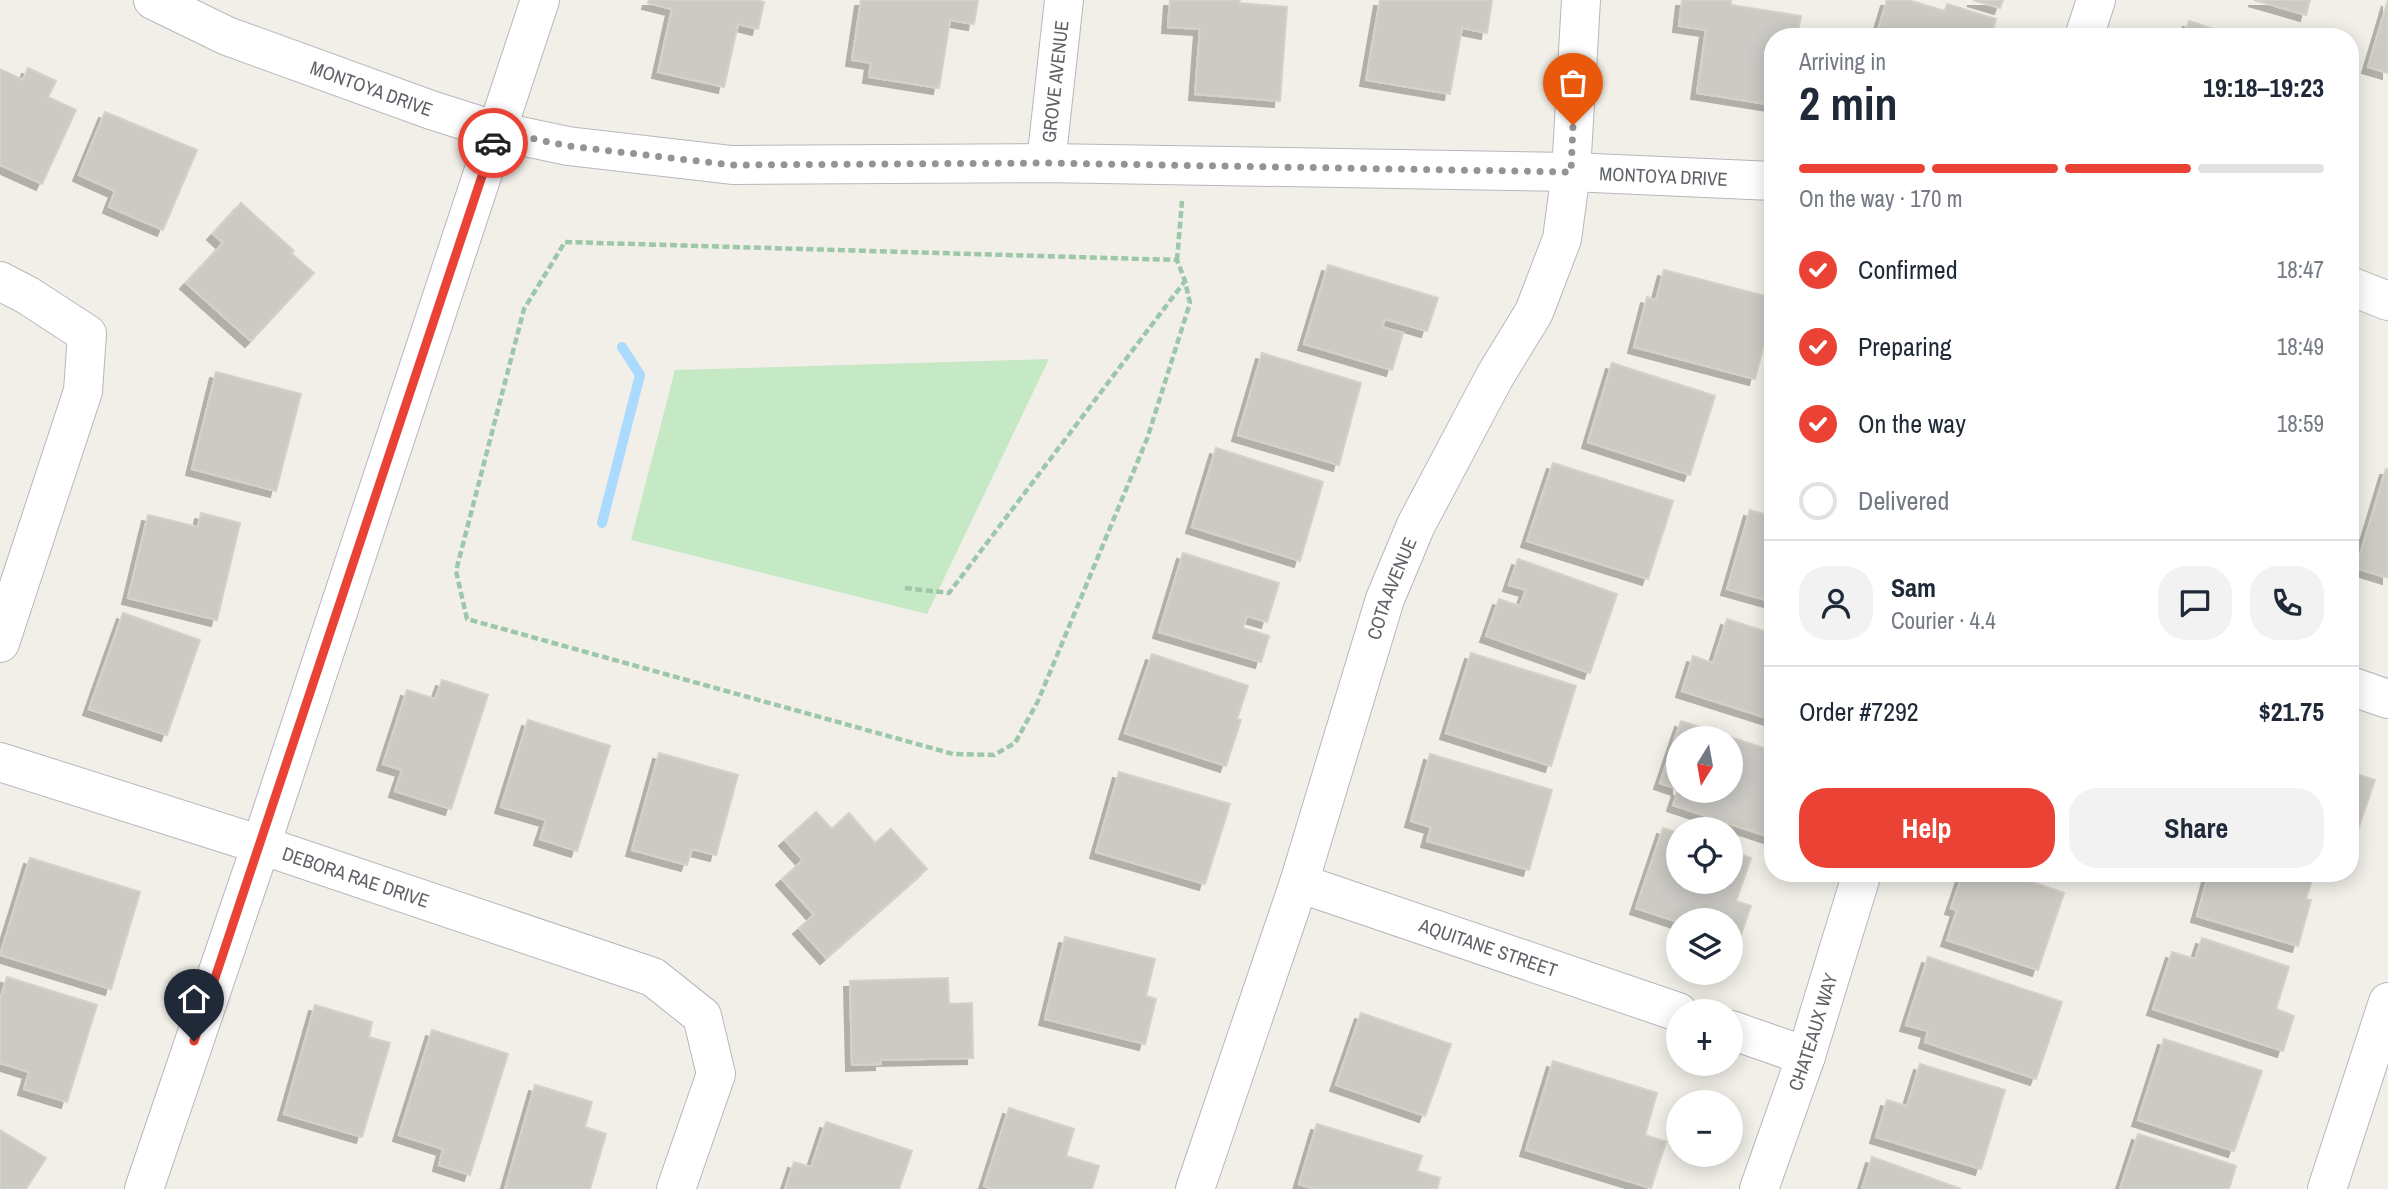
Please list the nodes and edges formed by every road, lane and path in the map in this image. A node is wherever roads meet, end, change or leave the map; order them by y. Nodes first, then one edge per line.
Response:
1 (153, 0) edge
2 (540, 0) edge
3 (1063, 0) edge
4 (1581, 0) edge
5 (2096, 0) edge
6 (2087, 28) edge
7 (497, 131) junction
8 (1046, 163) junction
9 (1186, 166) junction
10 (1571, 172) junction
11 (1764, 181) edge
12 (1177, 260) junction
13 (0, 281) edge
14 (1185, 281) junction
15 (2359, 290) edge
16 (2388, 301) edge
17 (905, 588) dead end
18 (0, 643) edge
19 (2359, 689) edge
20 (2388, 699) edge
21 (0, 762) edge
22 (261, 845) junction
23 (1859, 882) edge
24 (1299, 883) junction
25 (2388, 1002) edge
26 (1666, 1008) edge
27 (1743, 1034) edge
28 (1806, 1056) junction
29 (144, 1189) edge
30 (676, 1189) edge
31 (1195, 1189) edge
32 (1759, 1189) edge
33 (2327, 1189) edge

1 - 7 street, MONTOYA DRIVE
2 - 7 street
3 - 8 street, GROVE AVENUE
4 - 10 street, COTA AVENUE
5 - 6 street
7 - 8 street, MONTOYA DRIVE
7 - 22 street
8 - 9 street, MONTOYA DRIVE
9 - 10 street, MONTOYA DRIVE
9 - 12 path
10 - 11 street, MONTOYA DRIVE
10 - 24 street, COTA AVENUE
12 - 14 path
12 - 14 path
13 - 18 street
14 - 17 path
15 - 16 street
19 - 20 street
21 - 22 street, DEBORA RAE DRIVE
22 - 29 street
22 - 30 street, DEBORA RAE DRIVE
23 - 28 street, CHATEAUX WAY
24 - 26 street, AQUITANE STREET
24 - 31 street, COTA AVENUE
25 - 33 street
27 - 28 street
28 - 32 street, CHATEAUX WAY

